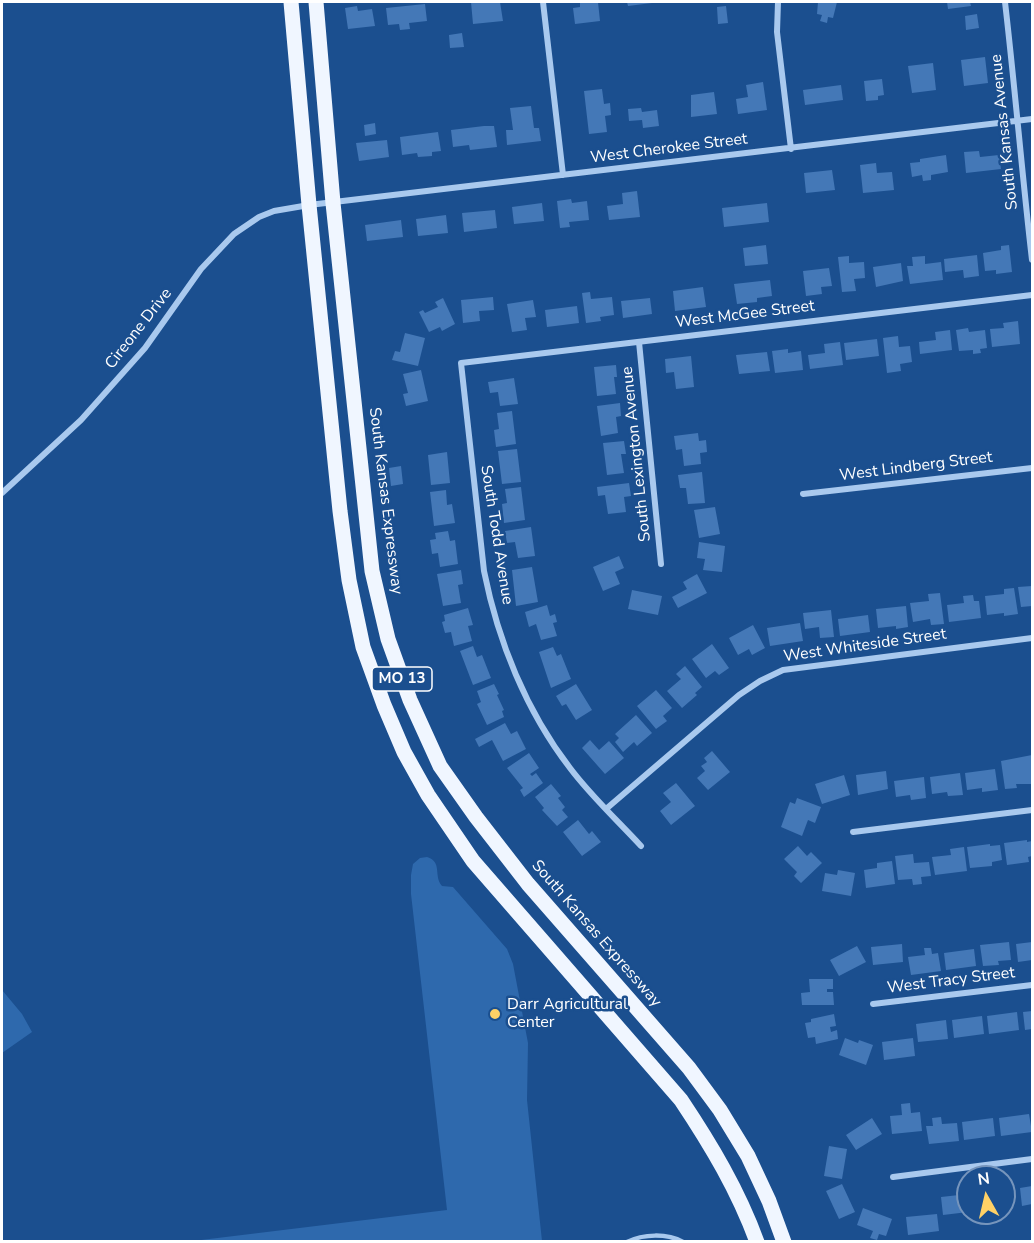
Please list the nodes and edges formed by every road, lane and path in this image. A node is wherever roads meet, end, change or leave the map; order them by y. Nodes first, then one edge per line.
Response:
1 (291, 2) edge
2 (316, 2) edge
3 (543, 2) edge
4 (778, 2) edge
5 (1005, 2) edge
6 (1032, 119) edge
7 (1018, 121) junction
8 (790, 149) junction
9 (562, 175) junction
10 (333, 203) junction
11 (309, 205) junction
12 (1032, 260) edge
13 (1032, 295) edge
14 (639, 342) junction
15 (461, 363) joint
16 (1032, 468) edge
17 (2, 493) edge
18 (803, 494) dead end
19 (662, 564) dead end
20 (1032, 639) edge
21 (606, 809) junction
22 (1032, 810) edge
23 (853, 832) dead end
24 (640, 846) dead end
25 (1032, 985) edge
26 (873, 1004) dead end
27 (1032, 1159) edge
28 (893, 1177) dead end
29 (627, 1242) edge
30 (683, 1242) edge
31 (757, 1242) edge
32 (784, 1242) edge

1 - 11 main road, MO 13
2 - 10 main road, South Kansas Expressway / MO 13
3 - 9 street
4 - 8 street
5 - 7 street, South Kansas Avenue
6 - 7 street, West Cherokee Street
7 - 8 street, West Cherokee Street
7 - 12 street, South Kansas Avenue
8 - 9 street, West Cherokee Street
9 - 10 street, West Cherokee Street
10 - 11 street, West Cherokee Street
10 - 32 main road, South Kansas Expressway / MO 13
11 - 17 street, Cireone Drive
11 - 31 main road, MO 13
13 - 14 street, West McGee Street
14 - 15 street, West McGee Street
14 - 19 street, South Lexington Avenue
15 - 21 street, South Todd Avenue
16 - 18 street, West Lindberg Street
20 - 21 street, West Whiteside Street
21 - 24 street, South Todd Avenue
22 - 23 street
25 - 26 street, West Tracy Street
27 - 28 street
29 - 30 lane

